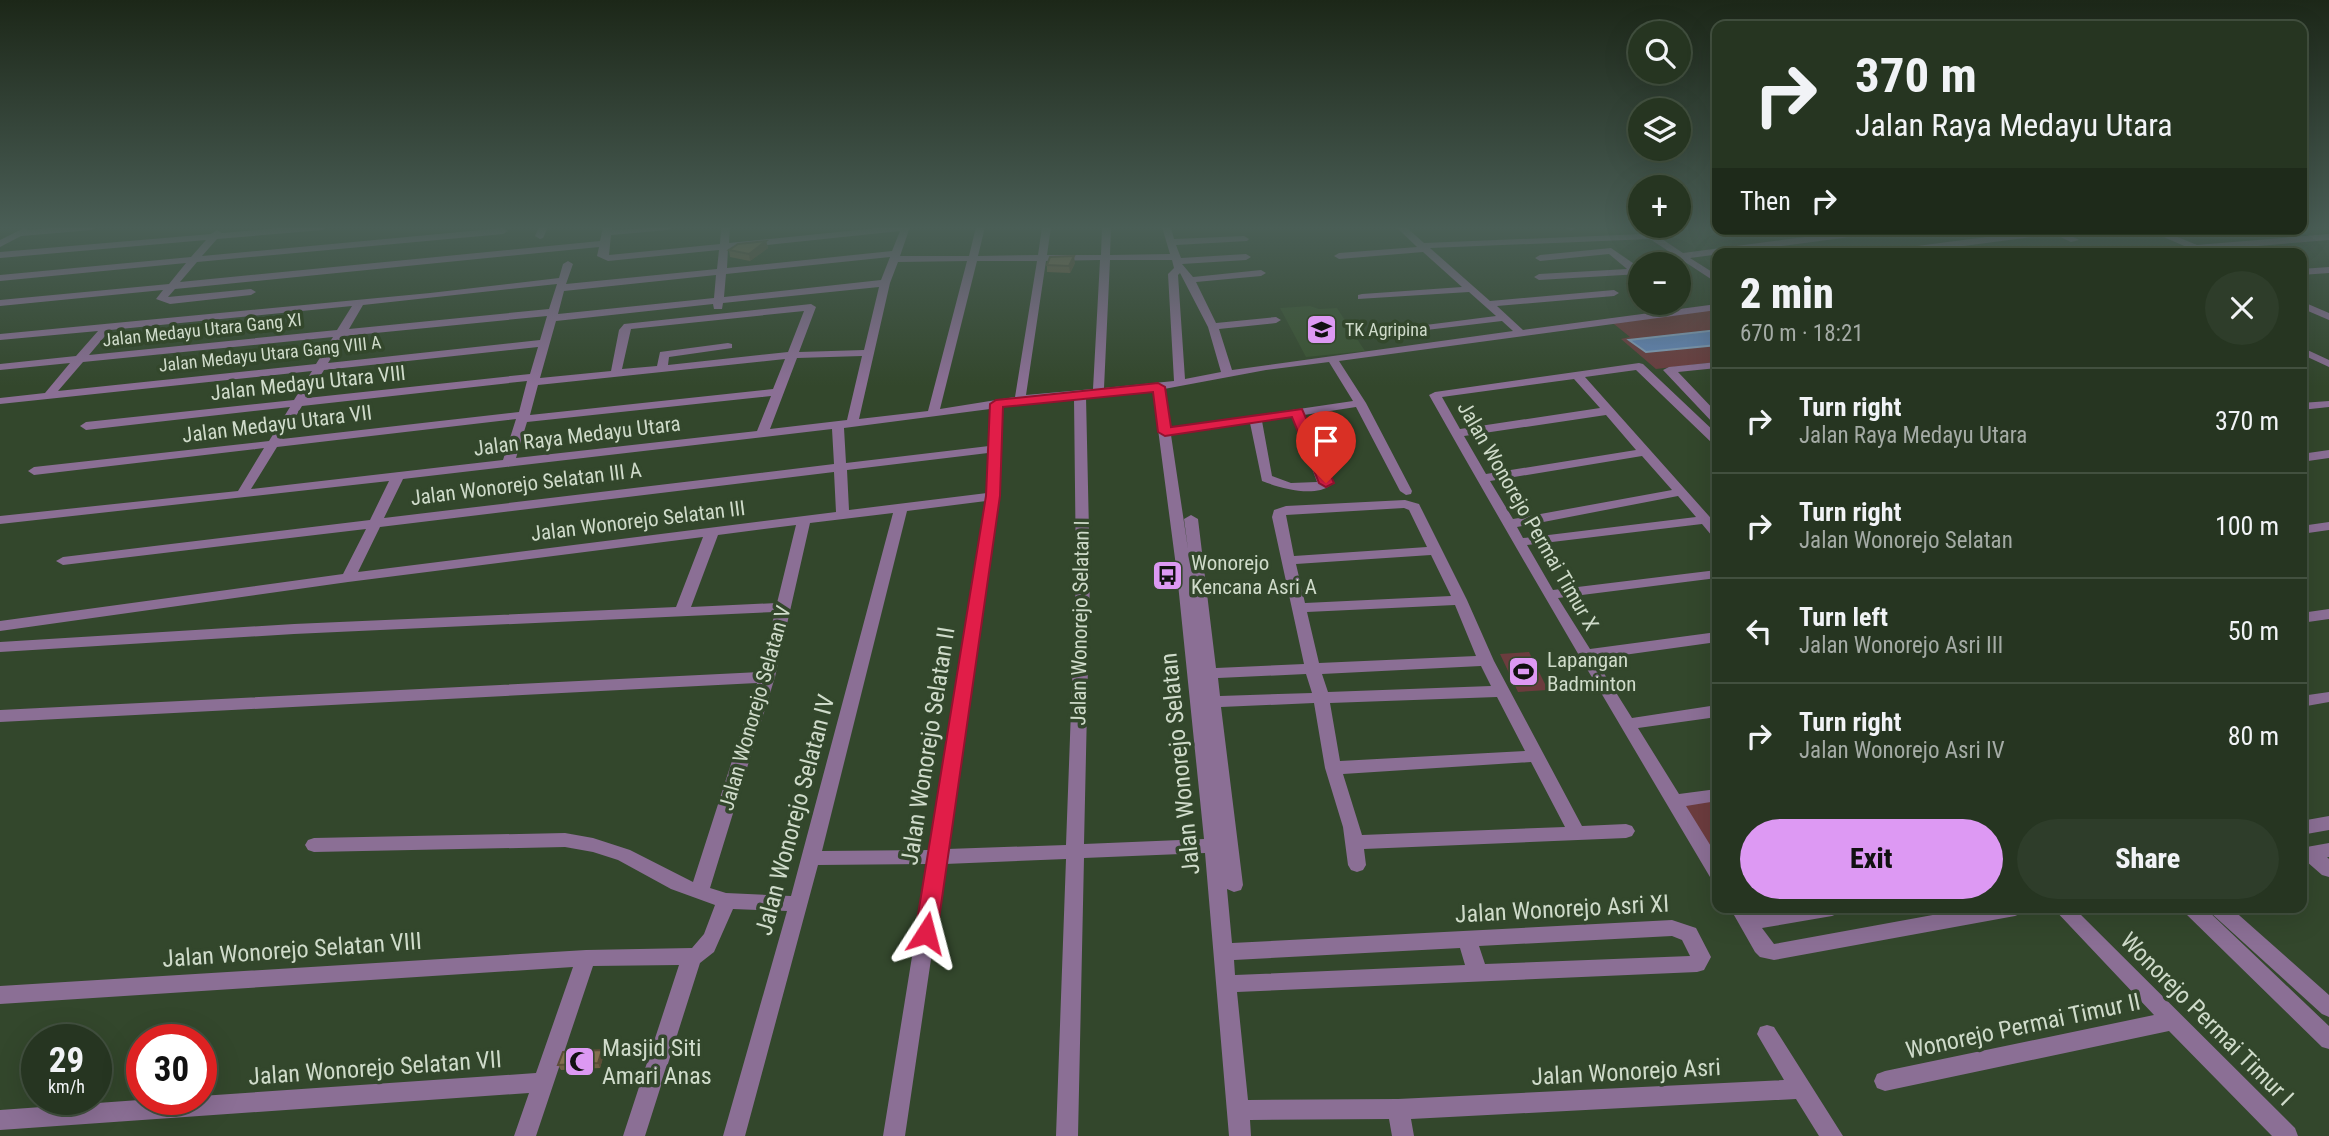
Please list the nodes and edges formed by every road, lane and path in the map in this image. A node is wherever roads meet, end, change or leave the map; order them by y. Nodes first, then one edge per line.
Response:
1 (177, 280) edge
2 (231, 280) edge
3 (563, 280) edge
4 (615, 280) edge
5 (722, 280) edge
6 (886, 280) edge
7 (967, 280) edge
8 (1039, 280) edge
9 (1103, 280) edge
10 (1173, 280) edge
11 (1189, 280) edge
12 (1460, 280) edge
13 (885, 283) junction
14 (562, 284) junction
15 (172, 286) junction
16 (1471, 289) junction
17 (251, 292) dead end
18 (1614, 293) dead end
19 (1362, 297) dead end
20 (719, 300) junction
21 (360, 302) junction
22 (0, 303) edge
23 (1488, 304) junction
24 (2307, 307) edge
25 (1712, 308) edge
26 (552, 315) junction
27 (718, 316) junction
28 (2329, 317) edge
29 (1503, 318) junction
30 (1276, 320) dead end
31 (107, 327) junction
32 (1213, 327) junction
33 (1519, 331) junction
34 (341, 334) junction
35 (1363, 336) dead end
36 (0, 337) edge
37 (543, 343) junction
38 (2307, 352) edge
39 (869, 353) junction
40 (794, 355) junction
41 (1332, 358) junction
42 (78, 360) junction
43 (730, 361) junction
44 (2329, 364) edge
45 (1712, 365) edge
46 (321, 366) junction
47 (0, 367) edge
48 (662, 368) junction
49 (616, 372) junction
50 (1227, 373) junction
51 (1576, 374) junction
52 (533, 379) junction
53 (1180, 383) junction
54 (1158, 387) junction
55 (778, 392) junction
56 (1098, 393) junction
57 (1080, 394) junction
58 (48, 396) junction
59 (1020, 399) junction
60 (0, 401) edge
61 (300, 403) junction
62 (1360, 403) junction
63 (996, 404) junction
64 (2329, 404) edge
65 (2307, 406) edge
66 (1607, 411) junction
67 (1297, 412) junction
68 (933, 413) junction
69 (1712, 415) edge
70 (524, 417) junction
71 (1255, 418) junction
72 (852, 423) junction
73 (838, 424) junction
74 (86, 426) dead end
75 (1165, 432) junction
76 (762, 433) junction
77 (1457, 433) junction
78 (1712, 436) edge
79 (275, 443) junction
80 (993, 449) junction
81 (1644, 452) junction
82 (2329, 454) edge
83 (2307, 457) edge
84 (508, 464) junction
85 (840, 467) junction
86 (34, 471) dead end
87 (398, 476) junction
88 (1266, 478) junction
89 (1483, 478) junction
90 (1406, 491) dead end
91 (1681, 492) junction
92 (242, 494) junction
93 (1269, 495) dead end
94 (993, 496) junction
95 (901, 507) junction
96 (843, 515) junction
97 (1191, 519) dead end
98 (0, 520) edge
99 (1705, 520) junction
100 (804, 521) junction
101 (375, 524) junction
102 (1509, 524) junction
103 (2329, 526) edge
104 (1712, 528) edge
105 (2307, 529) edge
106 (712, 532) junction
107 (1520, 542) junction
108 (1434, 551) junction
109 (1289, 560) junction
110 (63, 561) dead end
111 (1712, 576) edge
112 (348, 578) junction
113 (1549, 595) junction
114 (1460, 600) junction
115 (785, 607) junction
116 (1300, 608) junction
117 (681, 612) junction
118 (2329, 614) edge
119 (2307, 617) edge
120 (0, 626) edge
121 (1712, 638) edge
122 (0, 647) edge
123 (1585, 655) junction
124 (1486, 662) junction
125 (1313, 671) junction
126 (1201, 674) junction
127 (767, 677) junction
128 (1501, 691) junction
129 (1321, 695) junction
130 (2329, 698) edge
131 (2307, 701) edge
132 (1205, 702) junction
133 (1712, 712) edge
134 (0, 716) edge
135 (1626, 724) junction
136 (1538, 756) junction
137 (1333, 768) junction
138 (1712, 796) edge
139 (1674, 801) junction
140 (2329, 823) edge
141 (2307, 827) edge
142 (1626, 831) dead end
143 (1577, 833) junction
144 (1355, 842) junction
145 (314, 845) dead end
146 (1214, 846) junction
147 (2329, 850) edge
148 (1074, 851) junction
149 (2307, 854) edge
150 (2307, 855) edge
151 (811, 858) junction
152 (937, 858) junction
153 (1712, 864) edge
154 (1357, 865) dead end
155 (2329, 870) edge
156 (1234, 885) dead end
157 (699, 892) junction
158 (726, 901) junction
159 (797, 904) junction
160 (1768, 913) edge
161 (1988, 913) edge
162 (2067, 913) edge
163 (2197, 913) edge
164 (2224, 913) edge
165 (1743, 915) edge
166 (1467, 940) junction
167 (1225, 952) junction
168 (685, 957) junction
169 (586, 958) junction
170 (1478, 975) junction
171 (1227, 984) junction
172 (0, 995) edge
173 (2329, 1008) edge
174 (2171, 1021) junction
175 (1768, 1034) dead end
176 (2329, 1040) edge
177 (544, 1082) junction
178 (1885, 1082) dead end
179 (1801, 1089) junction
180 (1238, 1110) junction
181 (1398, 1110) junction
182 (0, 1120) edge
183 (525, 1136) edge
184 (634, 1136) edge
185 (734, 1136) edge
186 (894, 1136) edge
187 (1067, 1136) edge
188 (1240, 1136) edge
189 (1403, 1136) edge
190 (1832, 1136) edge
191 (2287, 1136) edge

1 - 15 street
2 - 15 street
3 - 14 street
4 - 14 street
5 - 20 street
6 - 13 street
7 - 68 street
8 - 59 street
9 - 56 street
10 - 53 street
11 - 32 street
12 - 16 street
13 - 20 street, Jalan Medayu Utara Gang XI
13 - 39 street
14 - 21 street
14 - 26 street
15 - 17 street
15 - 22 street
16 - 19 street
16 - 23 street
18 - 23 street
20 - 26 street, Jalan Medayu Utara Gang XI
20 - 27 street
21 - 31 street
21 - 34 street
23 - 29 street
24 - 28 street
25 - 33 street, Jalan Raya Medayu Utara
26 - 34 street, Jalan Medayu Utara Gang XI
26 - 37 street
27 - 40 street
27 - 49 street
29 - 33 street
29 - 35 street
30 - 32 street
31 - 36 street
31 - 42 street
32 - 50 street
33 - 41 street, Jalan Raya Medayu Utara
34 - 42 street, Jalan Medayu Utara Gang XI
34 - 46 street
37 - 46 street, Jalan Medayu Utara Gang VIII A
37 - 52 street
38 - 44 street
39 - 40 street, Jalan Medayu Utara VIII
39 - 72 street
40 - 43 street, Jalan Medayu Utara VIII
40 - 55 street
41 - 50 street, Jalan Raya Medayu Utara
41 - 62 street
42 - 47 street, Jalan Medayu Utara Gang XI
42 - 58 street
43 - 48 street, Jalan Medayu Utara VIII
43 - 48 street
45 - 69 street
46 - 58 street, Jalan Medayu Utara Gang VIII A
46 - 61 street
48 - 49 street, Jalan Medayu Utara VIII
49 - 52 street, Jalan Medayu Utara VIII
50 - 53 street, Jalan Raya Medayu Utara
51 - 66 street
51 - 77 street, Jalan Wonorejo Permai Timur X
51 - 78 street
52 - 61 street, Jalan Medayu Utara VIII
52 - 70 street
53 - 54 street, Jalan Raya Medayu Utara
54 - 56 street, Jalan Raya Medayu Utara
54 - 75 street, Jalan Wonorejo Selatan
55 - 70 street, Jalan Medayu Utara VII
55 - 76 street
56 - 57 street, Jalan Raya Medayu Utara
57 - 59 street, Jalan Raya Medayu Utara
57 - 148 street, Jalan Wonorejo Selatan I
58 - 60 street, Jalan Medayu Utara Gang VIII A
59 - 63 street, Jalan Raya Medayu Utara
61 - 74 street, Jalan Medayu Utara VIII
61 - 79 street
62 - 67 street
62 - 90 street
63 - 68 street, Jalan Raya Medayu Utara
63 - 80 street, Jalan Wonorejo Selatan II
64 - 65 street
66 - 77 street
66 - 81 street
67 - 71 street
67 - 88 street
68 - 72 street, Jalan Raya Medayu Utara
70 - 79 street, Jalan Medayu Utara VII
70 - 84 street
71 - 75 street
71 - 88 street
72 - 73 street, Jalan Raya Medayu Utara
73 - 76 street, Jalan Raya Medayu Utara
73 - 85 street
75 - 126 street, Jalan Wonorejo Selatan
76 - 84 street, Jalan Raya Medayu Utara
77 - 89 street, Jalan Wonorejo Permai Timur X
79 - 86 street, Jalan Medayu Utara VII
79 - 92 street
80 - 85 street, Jalan Wonorejo Selatan III A
80 - 94 street, Jalan Wonorejo Selatan II
81 - 89 street
81 - 91 street
82 - 83 street
84 - 87 street, Jalan Raya Medayu Utara
85 - 96 street
85 - 101 street, Jalan Wonorejo Selatan III A
87 - 92 street, Jalan Raya Medayu Utara
87 - 101 street
88 - 93 street
89 - 102 street, Jalan Wonorejo Permai Timur X
91 - 99 street
91 - 102 street
92 - 98 street, Jalan Raya Medayu Utara
94 - 95 street, Jalan Wonorejo Selatan III
94 - 152 street, Jalan Wonorejo Selatan II
95 - 96 street, Jalan Wonorejo Selatan III
95 - 151 street, Jalan Wonorejo Selatan IV
96 - 100 street, Jalan Wonorejo Selatan III
97 - 126 street
99 - 104 street
99 - 107 street
100 - 106 street, Jalan Wonorejo Selatan III
100 - 115 street, Jalan Wonorejo Selatan V
101 - 110 street, Jalan Wonorejo Selatan III A
101 - 112 street
102 - 107 street, Jalan Wonorejo Permai Timur X
103 - 105 street
106 - 112 street, Jalan Wonorejo Selatan III
106 - 117 street
107 - 113 street, Jalan Wonorejo Permai Timur X
108 - 109 street
108 - 109 street
108 - 114 street
109 - 116 street
111 - 113 street
112 - 120 street, Jalan Wonorejo Selatan III
113 - 123 street, Jalan Wonorejo Permai Timur X
114 - 116 street
114 - 124 street
115 - 117 street
115 - 127 street, Jalan Wonorejo Selatan V
116 - 125 street
117 - 122 street
118 - 119 street
121 - 123 street
123 - 135 street, Jalan Wonorejo Permai Timur X
124 - 125 street
124 - 128 street
125 - 126 street
125 - 129 street
126 - 132 street
127 - 134 street
127 - 157 street, Jalan Wonorejo Selatan V
128 - 129 street
128 - 136 street
129 - 132 street
129 - 137 street
130 - 131 street
132 - 146 street, Jalan Wonorejo Selatan
132 - 156 street
133 - 135 street
135 - 139 street, Jalan Wonorejo Permai Timur X
136 - 137 street
136 - 143 street
137 - 144 street
138 - 139 street
139 - 153 street, Jalan Wonorejo Permai Timur X
140 - 141 street
142 - 143 street
143 - 144 street
144 - 154 street
145 - 157 street
146 - 148 street
146 - 167 street, Jalan Wonorejo Selatan
147 - 149 street
148 - 152 street
148 - 187 street, Jalan Wonorejo Selatan I
150 - 155 street
151 - 152 street
151 - 159 street, Jalan Wonorejo Selatan IV
152 - 186 street, Jalan Wonorejo Selatan II
157 - 158 street
158 - 159 street
158 - 168 street
159 - 185 street, Jalan Wonorejo Selatan IV
160 - 165 street
161 - 165 street
162 - 174 street, Wonorejo Permai Timur I
163 - 176 street
164 - 173 street
166 - 167 street, Jalan Wonorejo Asri XI
166 - 170 street
166 - 170 street, Jalan Wonorejo Asri XI
167 - 171 street, Jalan Wonorejo Selatan
168 - 169 street
168 - 184 street
169 - 172 street, Jalan Wonorejo Selatan VIII
169 - 177 street
170 - 171 street, Jalan Wonorejo Asri XI
171 - 180 street, Jalan Wonorejo Selatan
174 - 178 street, Wonorejo Permai Timur II
174 - 191 street, Wonorejo Permai Timur I
175 - 179 street
177 - 182 street, Jalan Wonorejo Selatan VII
177 - 183 street
179 - 181 street, Jalan Wonorejo Asri
179 - 190 street
180 - 181 street, Jalan Wonorejo Asri
180 - 188 street, Jalan Wonorejo Selatan
181 - 189 street

